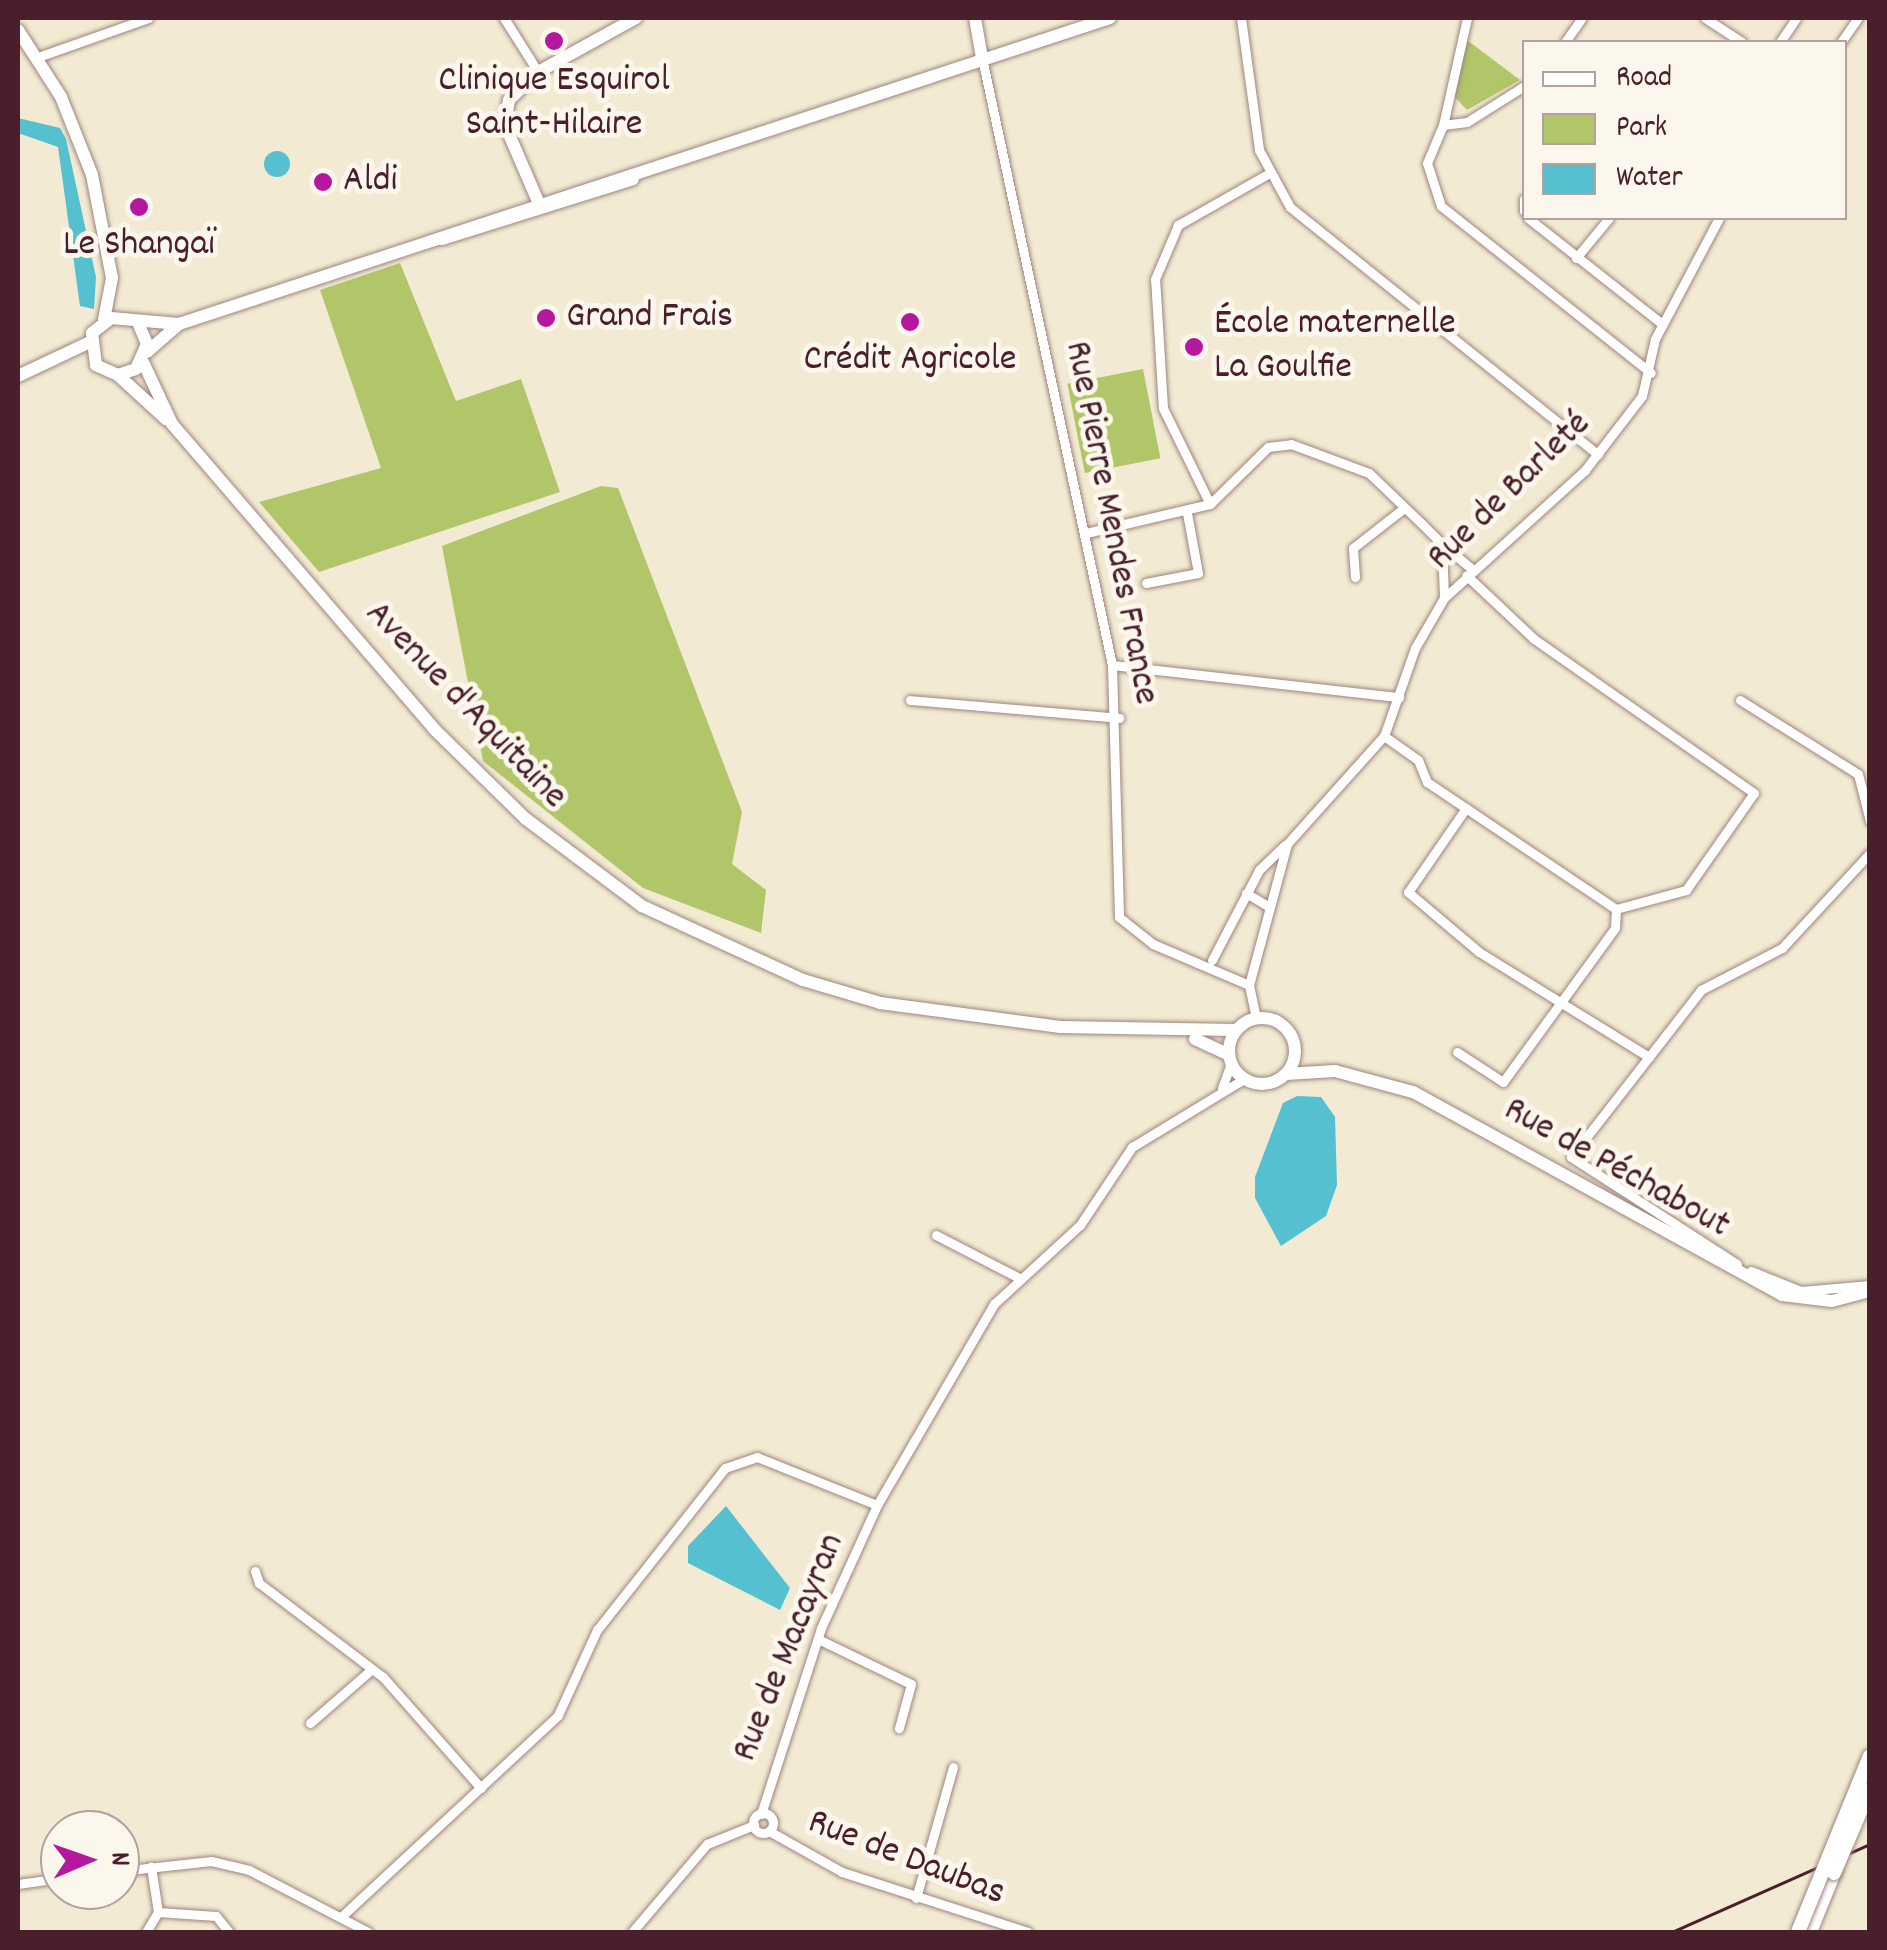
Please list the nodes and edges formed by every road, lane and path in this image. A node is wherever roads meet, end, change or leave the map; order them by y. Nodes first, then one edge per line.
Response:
1 (148, 18) edge
2 (504, 18) edge
3 (636, 18) edge
4 (975, 18) edge
5 (1110, 18) edge
6 (1242, 18) edge
7 (1467, 18) edge
8 (1582, 18) edge
9 (1705, 18) edge
10 (1796, 18) edge
11 (1858, 18) edge
12 (18, 30) edge
13 (1566, 40) edge
14 (1739, 40) edge
15 (1781, 40) edge
16 (1843, 40) edge
17 (38, 57) junction
18 (982, 58) junction
19 (538, 72) junction
20 (1522, 87) edge
21 (1443, 124) junction
22 (658, 166) junction
23 (1266, 174) junction
24 (540, 203) junction
25 (1533, 220) edge
26 (1607, 220) edge
27 (1718, 220) edge
28 (480, 230) junction
29 (415, 245) junction
30 (1576, 258) junction
31 (112, 278) junction
32 (104, 320) junction
33 (138, 324) junction
34 (179, 324) junction
35 (1662, 324) junction
36 (90, 342) junction
37 (145, 357) junction
38 (96, 365) junction
39 (47, 366) junction
40 (1651, 373) junction
41 (118, 375) junction
42 (18, 376) edge
43 (172, 424) junction
44 (1598, 455) junction
45 (1210, 504) junction
46 (1404, 508) junction
47 (1187, 512) junction
48 (1086, 533) junction
49 (1442, 544) junction
50 (1469, 572) junction
51 (1354, 577) dead end
52 (1146, 583) dead end
53 (1444, 598) junction
54 (1112, 666) junction
55 (1400, 697) junction
56 (910, 700) dead end
57 (1740, 700) dead end
58 (1119, 718) junction
59 (1384, 736) junction
60 (1466, 808) junction
61 (1870, 821) edge
62 (1287, 844) junction
63 (1870, 853) edge
64 (1246, 893) junction
65 (1269, 907) junction
66 (1616, 909) junction
67 (1212, 960) dead end
68 (1249, 986) junction
69 (1562, 1004) junction
70 (1256, 1018) junction
71 (1235, 1030) junction
72 (1188, 1036) junction
73 (1295, 1048) junction
74 (1456, 1052) dead end
75 (1649, 1056) junction
76 (1230, 1060) junction
77 (1335, 1070) junction
78 (1286, 1074) junction
79 (1244, 1079) junction
80 (1222, 1088) junction
81 (936, 1234) dead end
82 (1019, 1278) junction
83 (1870, 1288) edge
84 (877, 1505) junction
85 (255, 1571) dead end
86 (818, 1639) junction
87 (372, 1669) junction
88 (310, 1723) dead end
89 (899, 1728) dead end
90 (1870, 1756) edge
91 (953, 1767) dead end
92 (481, 1788) junction
93 (1870, 1789) edge
94 (762, 1814) junction
95 (754, 1825) junction
96 (768, 1832) junction
97 (150, 1867) junction
98 (140, 1868) edge
99 (916, 1898) junction
100 (158, 1912) junction
101 (340, 1917) junction
102 (146, 1932) edge
103 (229, 1932) edge
104 (364, 1932) edge
105 (632, 1932) edge
106 (1028, 1932) edge
107 (1798, 1932) edge
108 (1810, 1932) edge

1 - 17 street
2 - 19 street
3 - 19 street
4 - 18 street
5 - 18 street
6 - 23 street
7 - 21 street
8 - 13 street
9 - 14 street
10 - 15 street
11 - 16 street
12 - 17 street
17 - 31 street
18 - 22 street
18 - 48 street, Rue Pierre Mendes France
19 - 24 street
20 - 21 street
21 - 40 street
22 - 24 street
22 - 28 street
23 - 44 street
23 - 45 street
24 - 28 street
24 - 29 street
25 - 30 street
26 - 30 street
27 - 35 street, Rue de Barleté
28 - 29 street
29 - 34 street
30 - 35 street
31 - 32 street
31 - 33 street
32 - 33 street
32 - 36 street
33 - 34 street
33 - 37 street
34 - 37 street
35 - 40 street, Rue de Barleté
36 - 38 street
36 - 39 street
37 - 41 street
37 - 43 street, Avenue d'Aquitaine
38 - 39 street
38 - 41 street
39 - 42 street
40 - 44 street, Rue de Barleté
41 - 43 street
43 - 72 street, Avenue d'Aquitaine
44 - 50 street, Rue de Barleté
45 - 46 street
45 - 47 street
46 - 49 street
46 - 51 street
47 - 48 street
47 - 52 street
48 - 54 street, Rue Pierre Mendes France
49 - 50 street
49 - 53 street
50 - 53 street, Rue de Barleté
50 - 66 street
53 - 55 street, Rue de Barleté
54 - 55 street
54 - 58 street, Rue Pierre Mendes France
55 - 59 street, Rue de Barleté
56 - 58 street
57 - 61 street
58 - 68 street, Rue Pierre Mendes France
59 - 60 street
59 - 62 street, Rue de Barleté
60 - 66 street
60 - 69 street
62 - 64 street, Rue de Barleté
62 - 65 street, Rue de Barleté
63 - 75 street
64 - 65 street
64 - 67 street, Rue de Barleté
65 - 68 street, Rue de Barleté
66 - 69 street
68 - 70 street, Rue de Barleté
69 - 74 street
69 - 75 street
70 - 71 street
70 - 73 street
71 - 72 street, Avenue d'Aquitaine
71 - 76 street
72 - 76 street, Avenue d'Aquitaine
73 - 77 street, Rue de Péchabout
73 - 78 street
75 - 83 street
76 - 79 street
76 - 80 street
77 - 78 street, Rue de Péchabout
77 - 83 street, Rue de Péchabout
78 - 79 street
79 - 80 street, Rue de Macayran
80 - 82 street, Rue de Macayran
81 - 82 street
82 - 84 street, Rue de Macayran
84 - 86 street, Rue de Macayran
84 - 92 street
85 - 87 street
86 - 89 street
86 - 94 street, Rue de Macayran
87 - 88 street
87 - 92 street
90 - 107 main road, bridge
91 - 99 street
92 - 101 street
93 - 108 main road, bridge
94 - 95 street, Rue de Macayran
94 - 96 street
95 - 96 street, Rue de Daubas
95 - 105 street, Rue de Daubas
96 - 99 street, Rue de Daubas
97 - 98 street
97 - 100 street
97 - 101 street
99 - 106 street, Rue de Daubas
100 - 102 street
100 - 103 street
101 - 104 street

